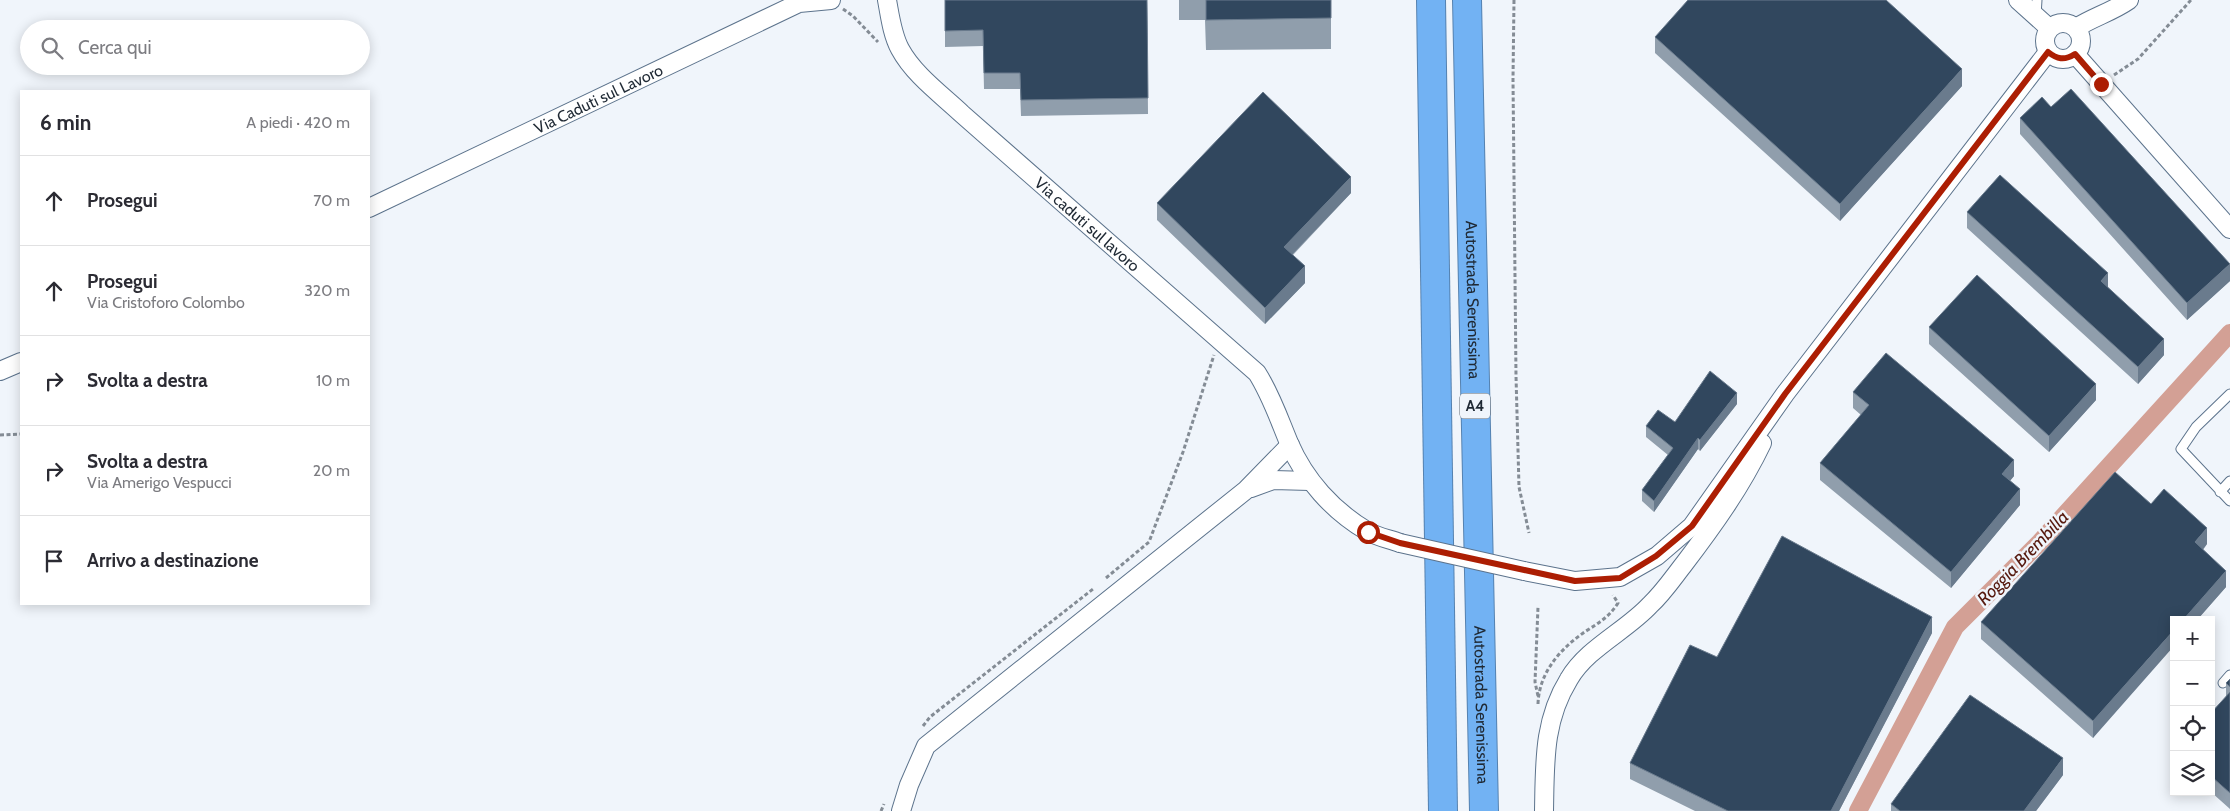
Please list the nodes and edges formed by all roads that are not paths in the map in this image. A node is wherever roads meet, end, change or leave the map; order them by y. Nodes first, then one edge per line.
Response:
1 (887, 0) edge
2 (1432, 0) edge
3 (1467, 0) edge
4 (2018, 0) edge
5 (2129, 0) edge
6 (834, 4) edge
7 (2036, 8) edge
8 (2049, 28) junction
9 (2076, 28) junction
10 (2048, 52) junction
11 (2075, 54) junction
12 (370, 208) edge
13 (2230, 229) edge
14 (20, 362) edge
15 (0, 371) edge
16 (1785, 394) junction
17 (2230, 394) edge
18 (1290, 446) junction
19 (1310, 481) junction
20 (2230, 481) edge
21 (1246, 490) junction
22 (2220, 492) junction
23 (2230, 501) edge
24 (2230, 675) edge
25 (2223, 683) dead end
26 (901, 811) edge
27 (1443, 811) edge
28 (1484, 811) edge
29 (1544, 811) edge

1 - 18 street, Via caduti sul lavoro
2 - 27 highway, A4
3 - 28 highway, Autostrada Serenissima / A4
4 - 7 street
5 - 9 street
6 - 12 street, Via Caduti sul Lavoro
7 - 8 street
8 - 9 street
8 - 10 street
9 - 11 street
10 - 11 street
10 - 16 street
11 - 13 street
14 - 15 street
16 - 19 street, Via caduti sul lavoro, bridge
16 - 29 street
17 - 22 lane
18 - 19 street, Via caduti sul lavoro
18 - 21 street
19 - 21 street
20 - 22 lane
21 - 26 street
22 - 23 lane
24 - 25 lane

